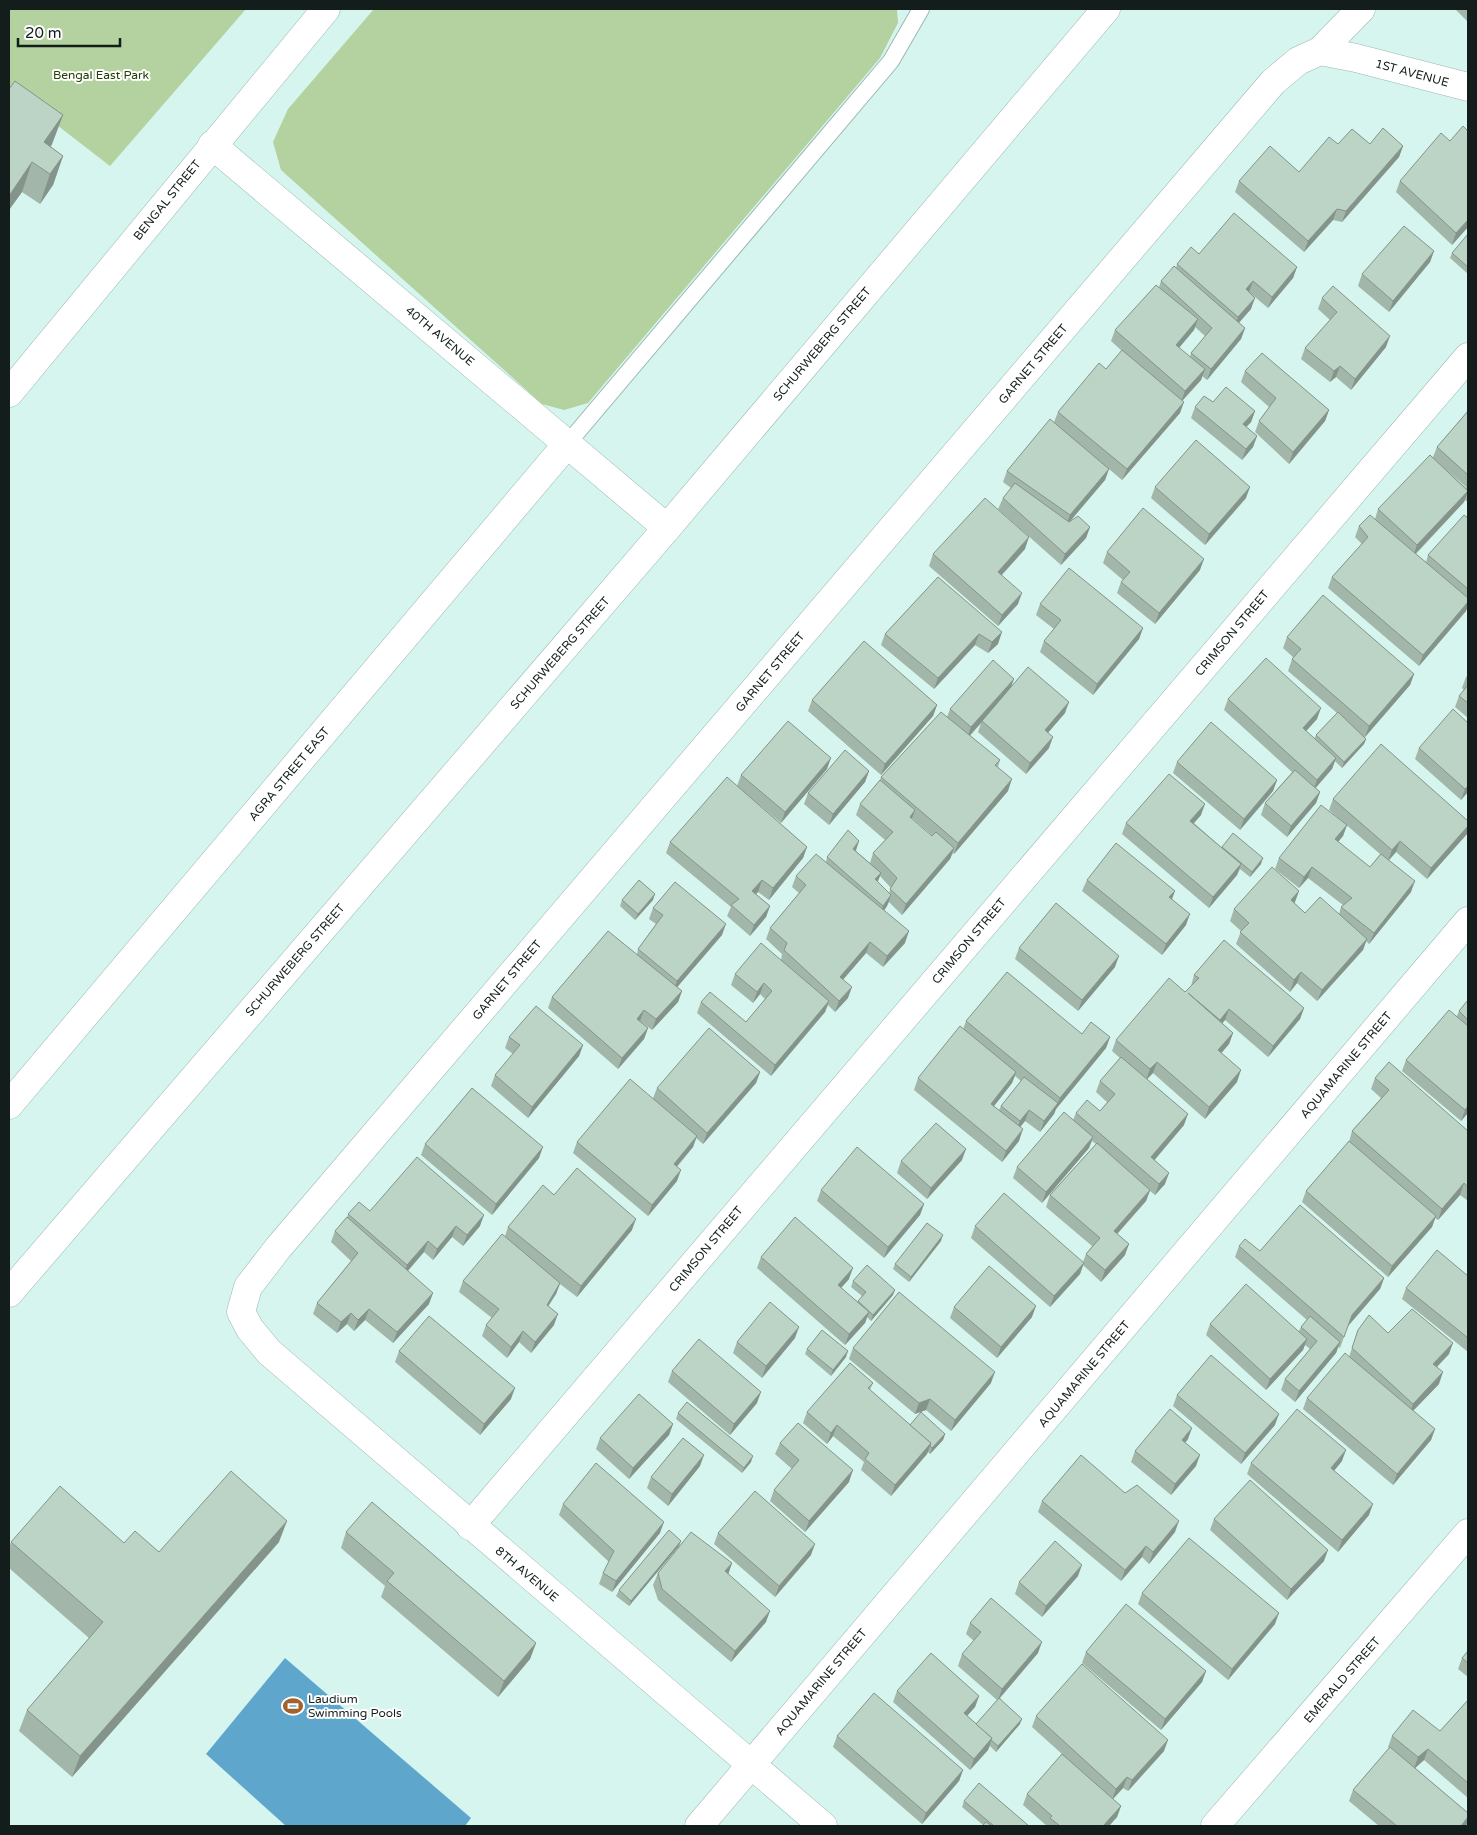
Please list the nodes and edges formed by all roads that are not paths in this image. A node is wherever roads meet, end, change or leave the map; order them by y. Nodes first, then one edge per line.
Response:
1 (326, 9) edge
2 (920, 9) edge
3 (1106, 9) edge
4 (1361, 9) edge
5 (1320, 50) junction
6 (1468, 87) edge
7 (212, 144) junction
8 (1468, 357) edge
9 (9, 393) edge
10 (568, 444) junction
11 (667, 528) junction
12 (1468, 921) edge
13 (9, 1105) edge
14 (9, 1293) edge
15 (241, 1312) joint
16 (470, 1526) junction
17 (1468, 1533) edge
18 (751, 1765) junction
19 (699, 1826) edge
20 (823, 1826) edge
21 (1215, 1826) edge

1 - 7 street, BENGAL STREET
2 - 10 lane
3 - 11 street, SCHURWEBERG STREET
4 - 5 street, GARNET STREET
5 - 6 street, 1ST AVENUE
5 - 15 street, GARNET STREET
7 - 9 street, BENGAL STREET
7 - 10 street, 40TH AVENUE
8 - 16 street, CRIMSON STREET
10 - 11 street, 40TH AVENUE
10 - 13 street, AGRA STREET EAST
11 - 14 street, SCHURWEBERG STREET
12 - 18 street, AQUAMARINE STREET
15 - 16 street, 8TH AVENUE
16 - 18 street, 8TH AVENUE
17 - 21 street, EMERALD STREET
18 - 19 street, AQUAMARINE STREET
18 - 20 street, 8TH AVENUE

